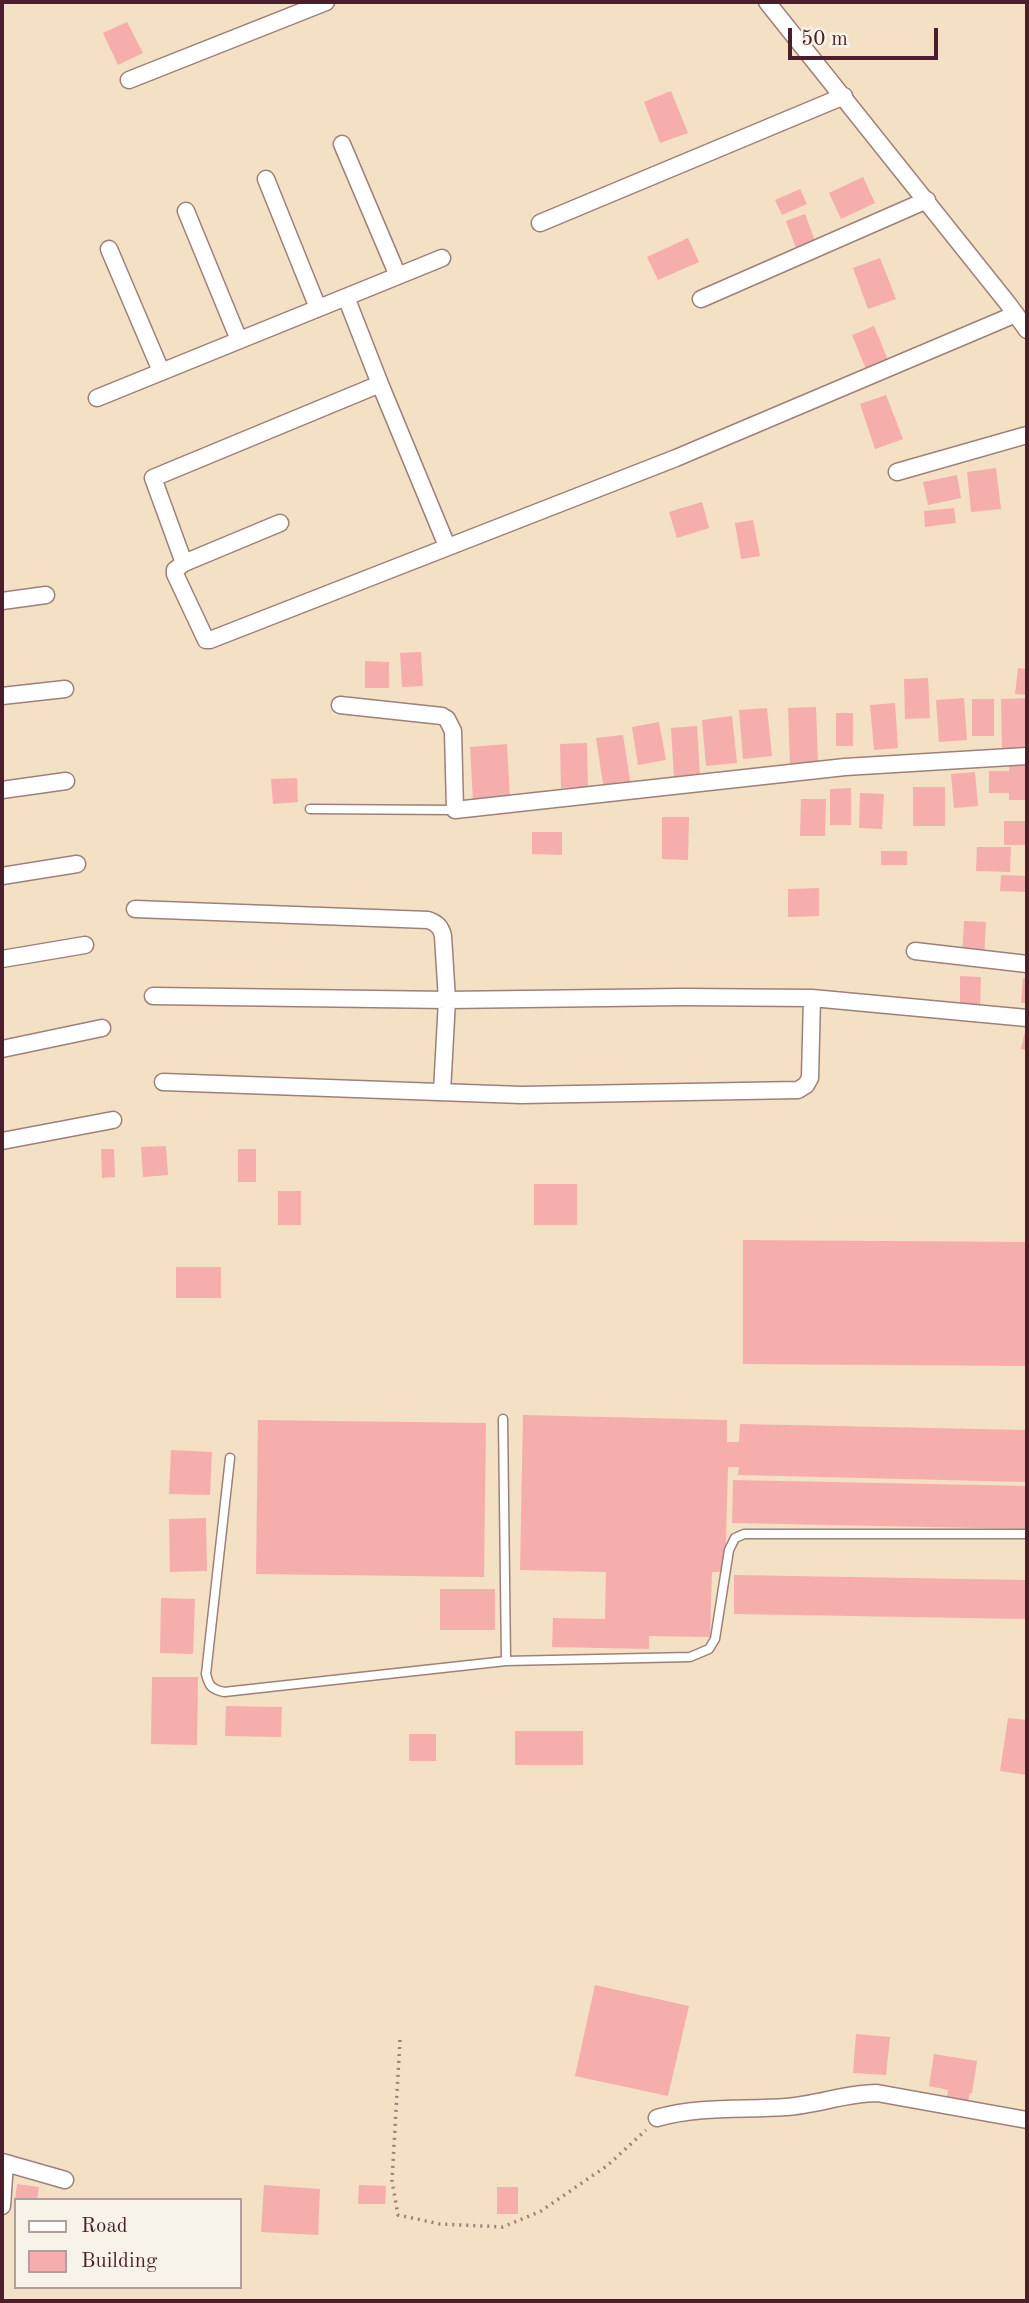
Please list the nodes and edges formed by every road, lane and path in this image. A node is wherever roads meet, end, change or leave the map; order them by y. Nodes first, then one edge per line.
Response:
1 (326, 2) edge
2 (768, 2) edge
3 (129, 80) dead end
4 (844, 96) junction
5 (342, 144) dead end
6 (266, 179) dead end
7 (927, 200) junction
8 (186, 211) dead end
9 (540, 223) dead end
10 (109, 248) dead end
11 (442, 258) dead end
12 (398, 276) junction
13 (346, 297) junction
14 (701, 299) dead end
15 (318, 308) junction
16 (1016, 314) junction
17 (1027, 330) edge
18 (239, 340) junction
19 (161, 371) junction
20 (380, 384) junction
21 (97, 397) dead end
22 (1027, 436) edge
23 (897, 472) dead end
24 (280, 523) dead end
25 (447, 547) junction
26 (184, 563) junction
27 (46, 595) dead end
28 (2, 601) edge
29 (65, 689) dead end
30 (2, 696) edge
31 (340, 705) dead end
32 (1027, 756) edge
33 (66, 781) dead end
34 (2, 790) edge
35 (310, 809) dead end
36 (455, 810) junction
37 (78, 864) dead end
38 (2, 876) edge
39 (135, 909) dead end
40 (85, 945) dead end
41 (915, 951) dead end
42 (2, 959) edge
43 (1027, 964) edge
44 (153, 996) dead end
45 (812, 998) junction
46 (447, 1000) junction
47 (1027, 1018) edge
48 (102, 1028) dead end
49 (2, 1049) edge
50 (163, 1082) dead end
51 (442, 1092) junction
52 (113, 1120) dead end
53 (2, 1141) edge
54 (503, 1419) dead end
55 (230, 1458) dead end
56 (1027, 1534) edge
57 (506, 1661) junction
58 (400, 2040) dead end
59 (657, 2118) joint
60 (1027, 2120) edge
61 (3, 2163) edge
62 (65, 2180) dead end
63 (2, 2206) edge

1 - 3 street
2 - 4 street
4 - 7 street
4 - 9 street
5 - 12 street
6 - 15 street
7 - 14 street
7 - 16 street
8 - 18 street
10 - 19 street
11 - 12 street
12 - 13 street
13 - 15 street
13 - 20 street
15 - 18 street
16 - 17 street
16 - 25 street
18 - 19 street
19 - 21 street
20 - 25 street
20 - 26 street
22 - 23 street
24 - 26 street
25 - 26 street
27 - 28 street
29 - 30 street
31 - 36 street
32 - 36 street
33 - 34 street
35 - 36 lane
37 - 38 street
39 - 46 street
40 - 42 street
41 - 43 street
44 - 46 street
45 - 46 street
45 - 47 street
45 - 51 street
46 - 51 street
48 - 49 street
50 - 51 street
52 - 53 street
54 - 57 lane
55 - 57 lane
56 - 57 lane
58 - 59 path
59 - 60 street
61 - 62 street
61 - 63 street

